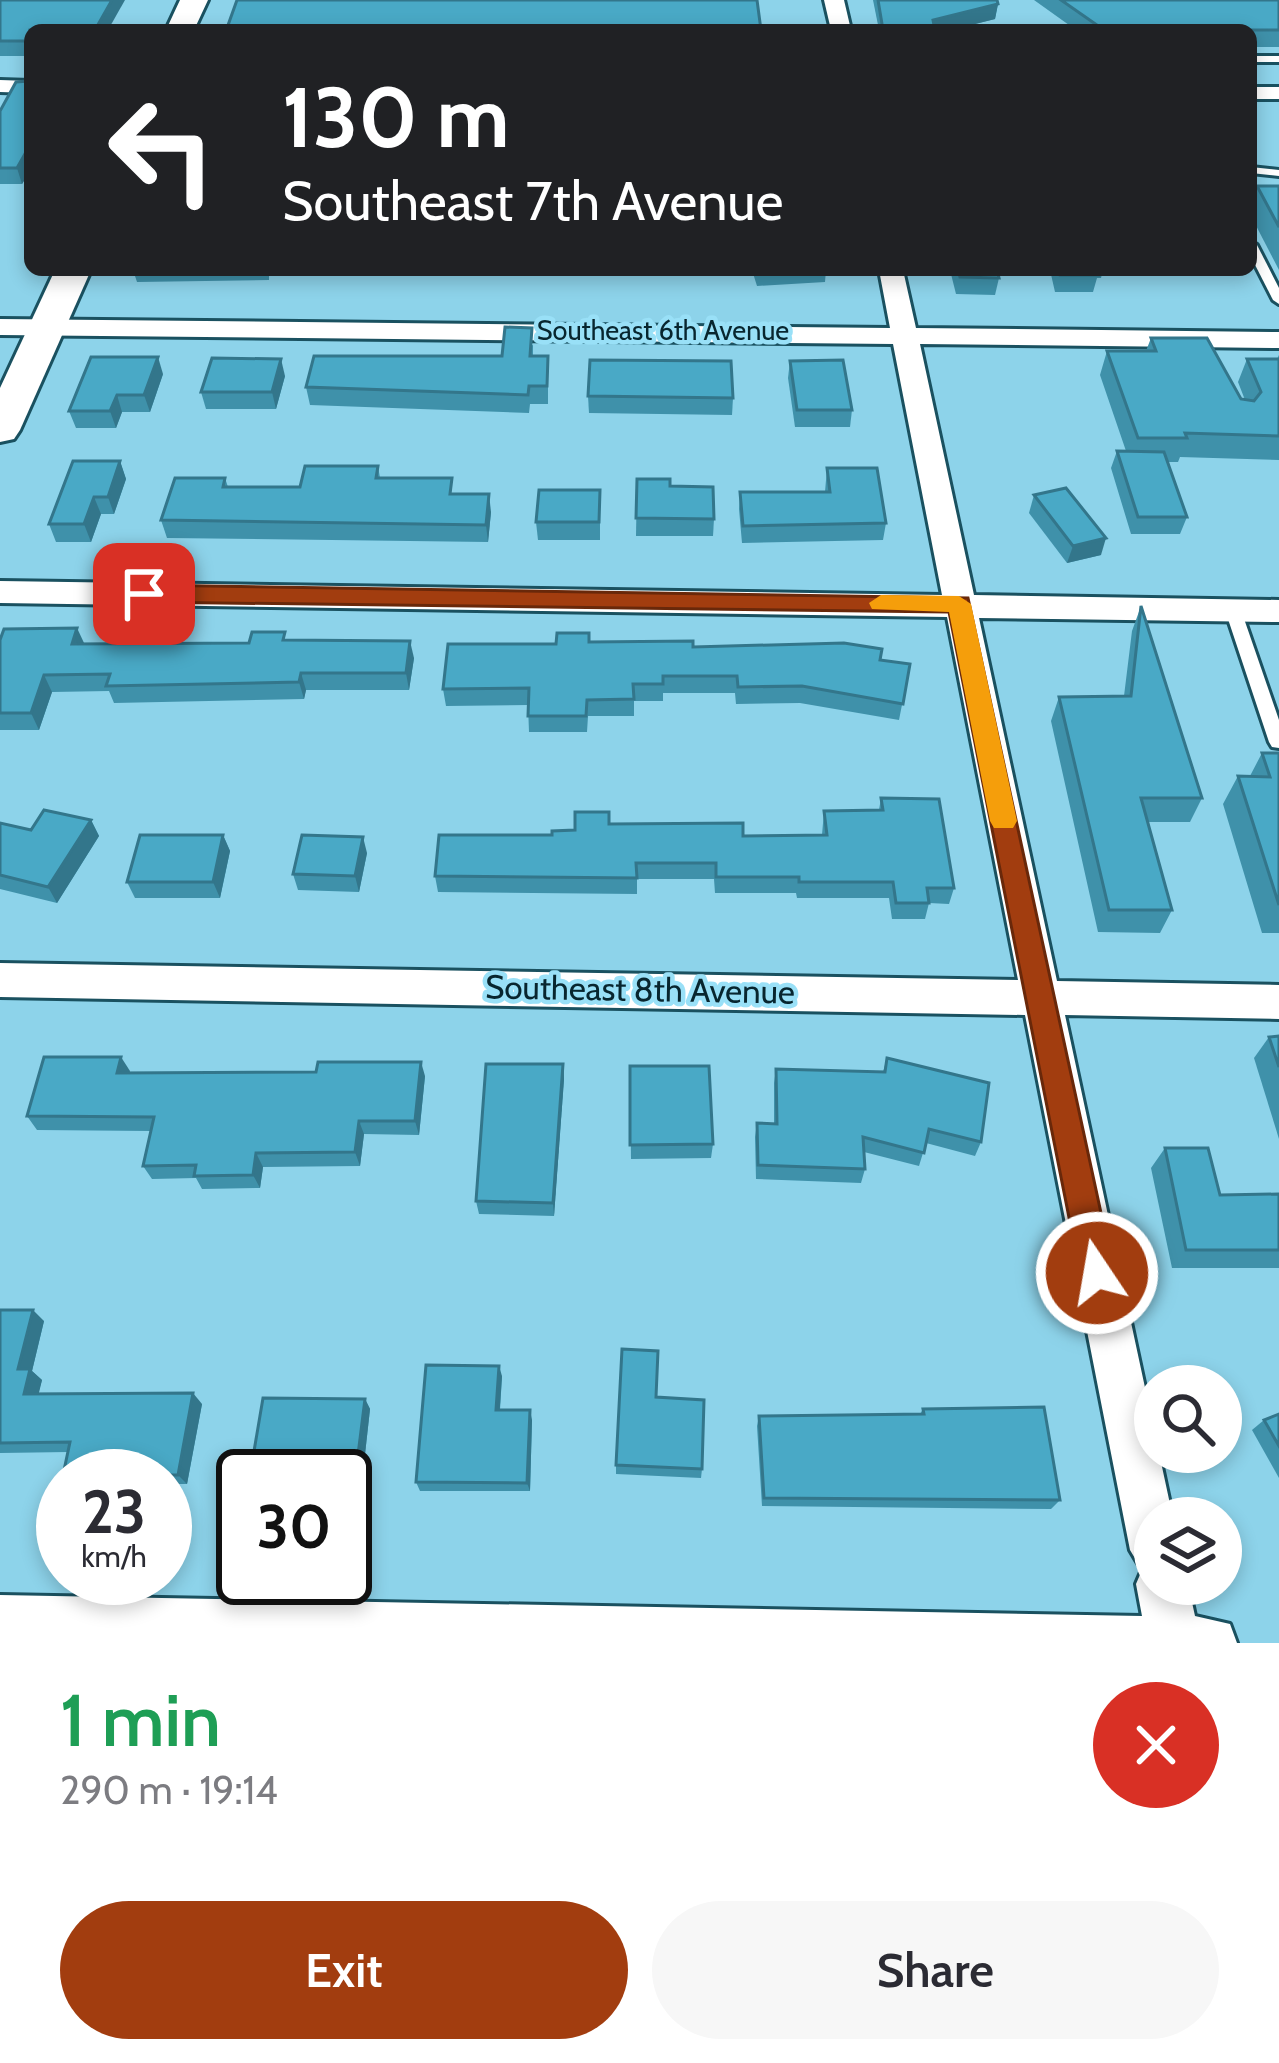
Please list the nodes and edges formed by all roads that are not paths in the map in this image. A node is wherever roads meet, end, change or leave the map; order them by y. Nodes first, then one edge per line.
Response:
1 (1257, 257) edge
2 (70, 276) edge
3 (892, 276) edge
4 (1279, 300) edge
5 (0, 327) edge
6 (48, 327) junction
7 (904, 333) junction
8 (1279, 340) edge
9 (0, 430) edge
10 (0, 592) edge
11 (959, 604) junction
12 (1233, 610) junction
13 (1279, 611) edge
14 (1278, 742) edge
15 (0, 980) edge
16 (1039, 995) junction
17 (1279, 1002) edge
18 (1144, 1497) edge
19 (1166, 1605) edge
20 (0, 1621) edge
21 (1174, 1642) edge
22 (1210, 1643) edge

1 - 4 lane
2 - 6 street
3 - 7 street
5 - 6 street, Southeast 6th Avenue
6 - 7 street, Southeast 6th Avenue
6 - 9 street
7 - 8 street, Southeast 6th Avenue
7 - 11 street
10 - 11 street
11 - 12 street
11 - 16 street
12 - 13 street
12 - 14 lane
15 - 16 street, Southeast 8th Avenue
16 - 17 street, Southeast 8th Avenue
16 - 18 street
19 - 21 street
20 - 21 street
21 - 22 street

